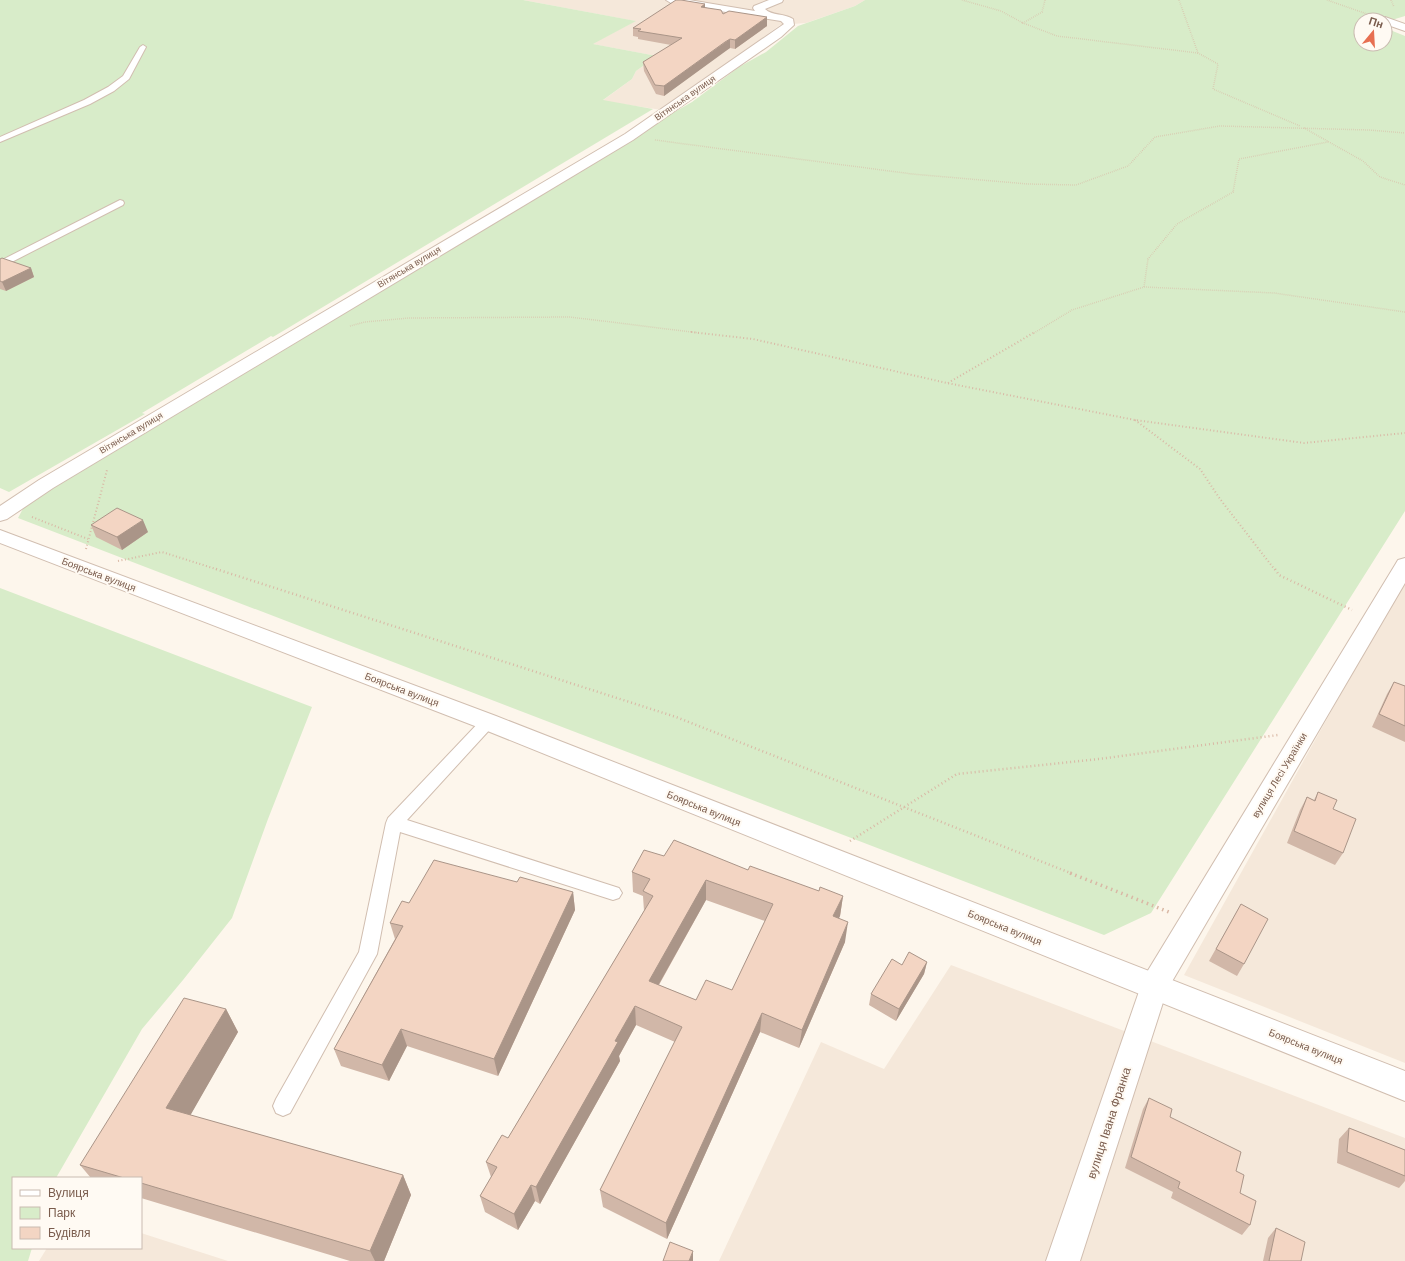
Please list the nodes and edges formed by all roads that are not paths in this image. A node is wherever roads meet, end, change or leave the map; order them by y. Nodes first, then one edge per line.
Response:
1 (671, 0) edge
2 (778, 0) edge
3 (766, 16) junction
4 (1393, 24) edge
5 (1405, 28) edge
6 (143, 47) dead end
7 (0, 140) edge
8 (120, 203) dead end
9 (0, 265) edge
10 (5, 512) edge
11 (0, 536) edge
12 (1405, 565) edge
13 (488, 722) junction
14 (394, 823) junction
15 (613, 893) dead end
16 (1154, 986) junction
17 (1405, 1086) edge
18 (283, 1106) dead end
19 (1063, 1261) edge

1 - 3 street, Вітянська вулиця
2 - 3 street
3 - 10 street, Вітянська вулиця
4 - 5 street
6 - 7 lane
8 - 9 lane
11 - 13 street, Боярська вулиця
12 - 16 street, вулиця Лесі Українки
13 - 14 lane
13 - 16 street, Боярська вулиця
14 - 15 lane
14 - 18 lane
16 - 17 street, Боярська вулиця
16 - 19 street, вулиця Івана Франка

